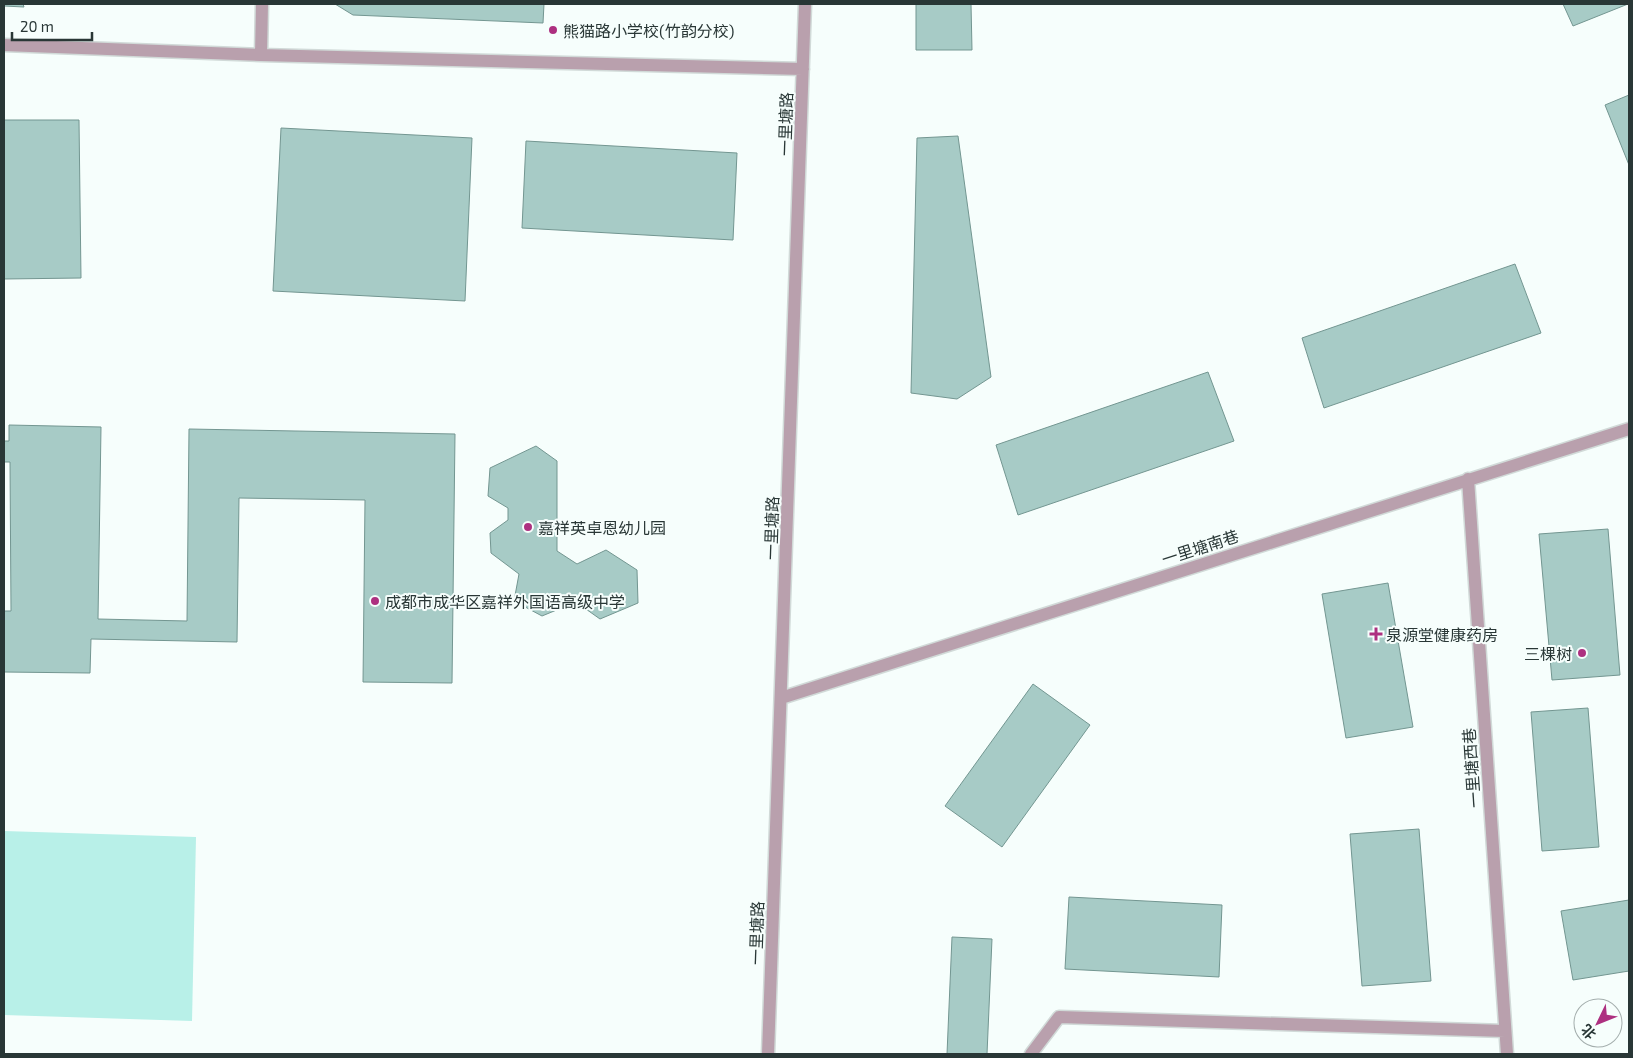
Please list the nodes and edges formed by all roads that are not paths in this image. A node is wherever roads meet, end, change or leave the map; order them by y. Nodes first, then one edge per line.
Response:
1 (262, 4) edge
2 (805, 4) edge
3 (4, 45) edge
4 (261, 55) junction
5 (803, 68) junction
6 (1629, 428) edge
7 (1468, 479) junction
8 (781, 698) junction
9 (1505, 1031) junction
10 (768, 1054) edge
11 (1031, 1054) edge
12 (1507, 1054) edge

1 - 4 street
2 - 5 street, 一里塘路
3 - 4 street
4 - 5 street
5 - 8 street, 一里塘路
6 - 7 street, 一里塘南巷
7 - 8 street, 一里塘南巷
7 - 9 street, 一里塘西巷
8 - 10 street, 一里塘路
9 - 11 street
9 - 12 street, 一里塘西巷

